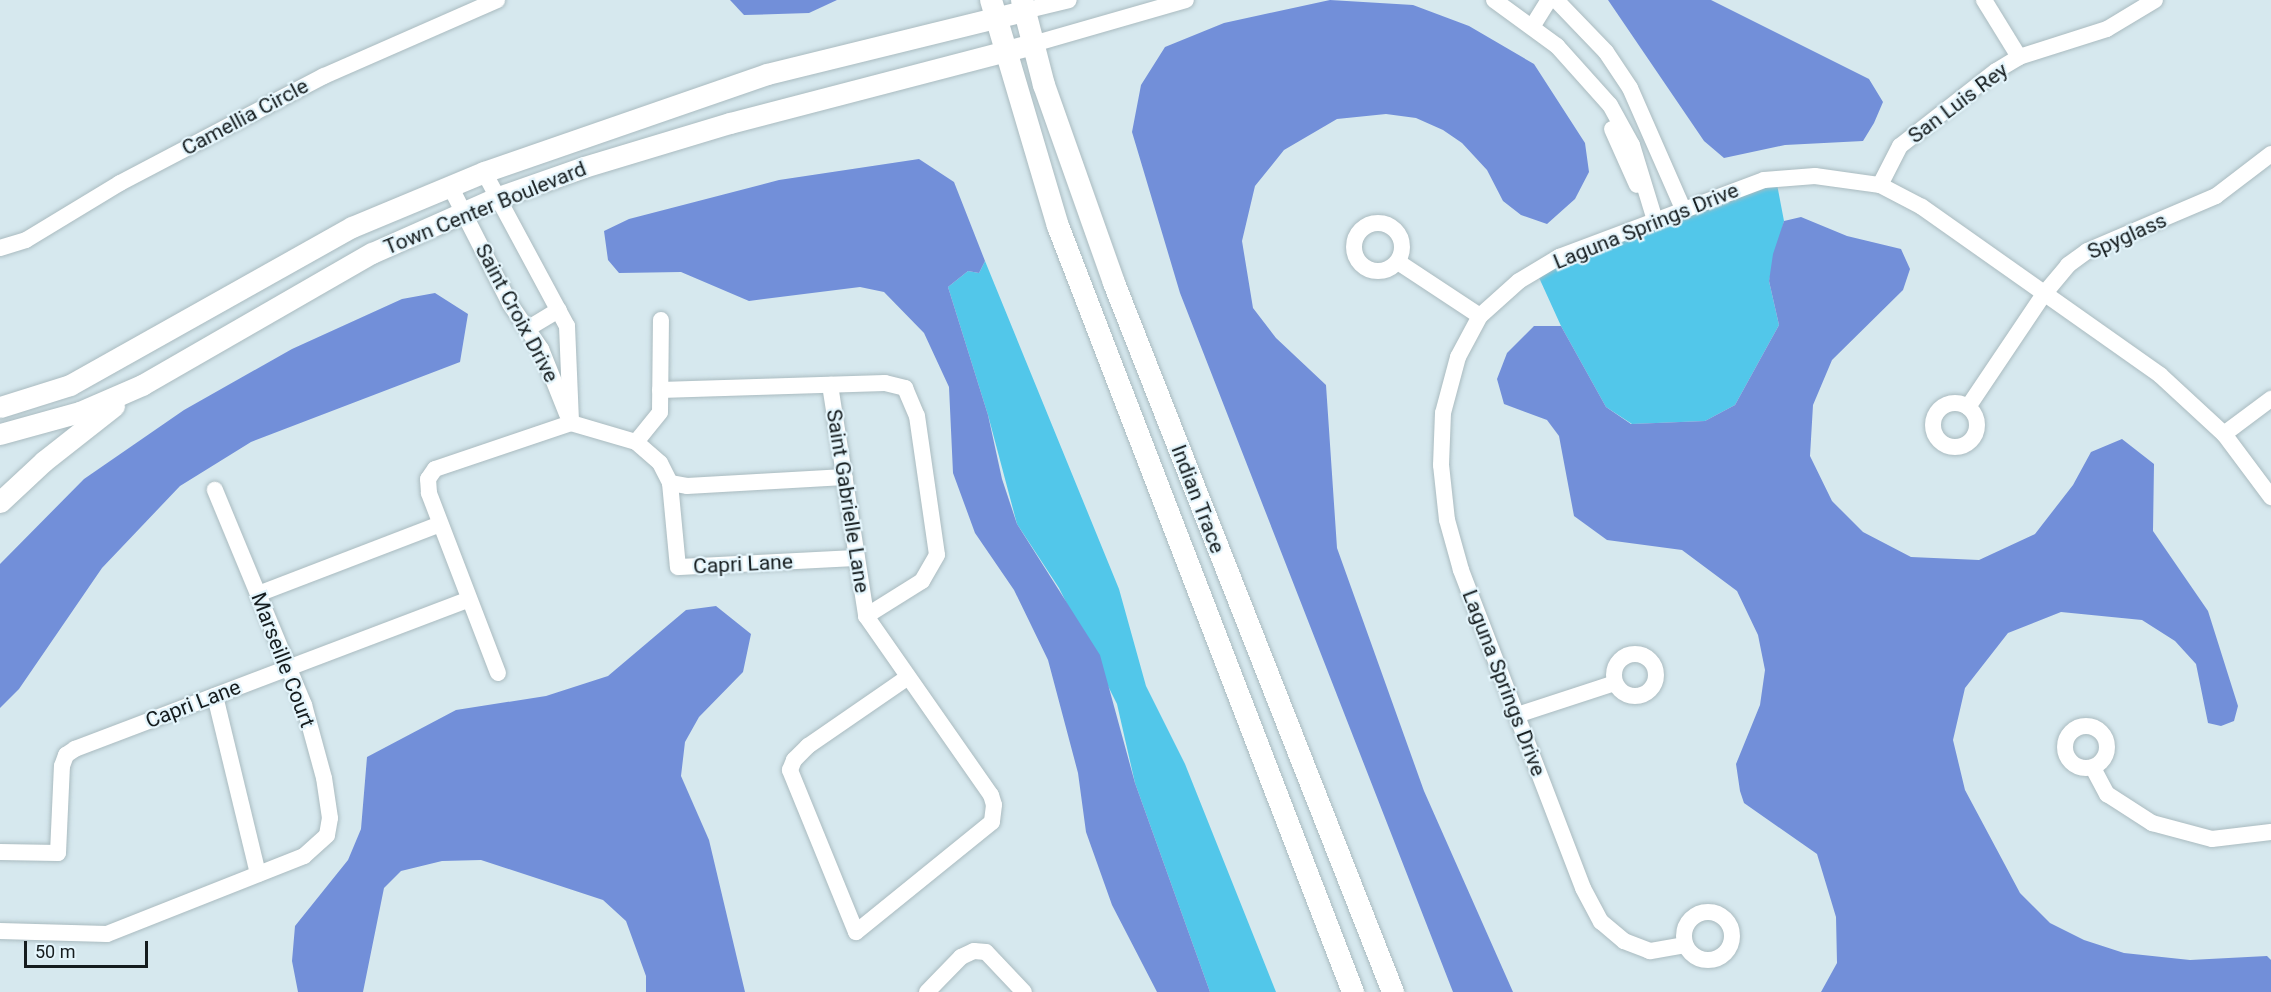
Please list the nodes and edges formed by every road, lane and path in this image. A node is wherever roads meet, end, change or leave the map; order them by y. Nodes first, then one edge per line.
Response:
1 (497, 0) edge
2 (1069, 0) edge
3 (1186, 0) edge
4 (1494, 0) edge
5 (1549, 0) edge
6 (1556, 0) edge
7 (1984, 0) edge
8 (2155, 0) edge
9 (1023, 5) edge
10 (993, 8) edge
11 (1532, 27) junction
12 (1033, 44) junction
13 (1004, 51) junction
14 (2019, 57) junction
15 (1591, 85) junction
16 (1654, 136) junction
17 (1632, 145) junction
18 (2271, 153) edge
19 (484, 172) junction
20 (1880, 185) junction
21 (450, 186) junction
22 (496, 198) junction
23 (1683, 208) junction
24 (465, 213) junction
25 (1654, 220) junction
26 (0, 248) edge
27 (1398, 262) dead end
28 (2044, 294) junction
29 (559, 310) junction
30 (1480, 316) junction
31 (661, 320) dead end
32 (527, 329) junction
33 (142, 385) junction
34 (830, 385) junction
35 (660, 390) junction
36 (2271, 399) edge
37 (0, 407) edge
38 (1968, 407) dead end
39 (571, 423) junction
40 (0, 434) edge
41 (2224, 434) junction
42 (636, 442) junction
43 (845, 477) junction
44 (670, 483) junction
45 (215, 490) dead end
46 (2271, 497) edge
47 (0, 502) edge
48 (440, 524) junction
49 (857, 558) junction
50 (258, 594) junction
51 (468, 600) junction
52 (866, 616) junction
53 (289, 668) junction
54 (498, 673) dead end
55 (908, 677) junction
56 (1615, 683) dead end
57 (215, 696) junction
58 (1517, 715) junction
59 (2093, 768) dead end
60 (2271, 832) edge
61 (0, 852) edge
62 (258, 874) junction
63 (0, 931) edge
64 (1685, 945) dead end
65 (927, 992) edge
66 (1024, 992) edge
67 (1353, 992) edge
68 (1393, 992) edge

1 - 26 street, Camellia Circle
2 - 9 street
3 - 12 street
4 - 11 street
5 - 11 street
6 - 16 street
7 - 14 street
8 - 14 street, San Luis Rey
9 - 10 street, Town Center Boulevard
9 - 12 main road, Indian Trace
10 - 13 main road, Indian Trace
10 - 19 street, Town Center Boulevard
11 - 15 street
12 - 13 street, Town Center Boulevard
12 - 68 main road, Indian Trace
13 - 22 street, Town Center Boulevard
13 - 67 main road, Indian Trace
14 - 20 street, San Luis Rey
15 - 17 street
15 - 25 street
16 - 17 street
16 - 23 street
17 - 25 street
18 - 28 street, Spyglass
19 - 21 street, Town Center Boulevard
19 - 22 street, Saint Croix Drive
20 - 23 street, Laguna Springs Drive
20 - 28 street, Laguna Springs Drive
21 - 24 street, Saint Croix Drive
21 - 37 street, Town Center Boulevard
22 - 24 street, Town Center Boulevard
22 - 29 street, Saint Croix Drive
23 - 25 street, Laguna Springs Drive
24 - 32 street, Saint Croix Drive
24 - 33 street, Town Center Boulevard
25 - 30 street, Laguna Springs Drive
27 - 30 street
28 - 38 street, Spyglass
28 - 41 street, Laguna Springs Drive
29 - 32 street
29 - 39 street, Saint Croix Drive
30 - 58 street, Laguna Springs Drive
31 - 35 street
32 - 39 street, Saint Croix Drive
33 - 40 street, Town Center Boulevard
33 - 47 street
34 - 35 street, Saint Gabrielle Lane
34 - 43 street, Saint Gabrielle Lane
34 - 52 street, Saint Gabrielle Lane
35 - 42 street
36 - 41 street
39 - 42 street, Capri Lane
39 - 48 street
41 - 46 street, Laguna Springs Drive
42 - 44 street, Capri Lane
43 - 44 street
43 - 49 street, Saint Gabrielle Lane
44 - 49 street, Capri Lane
45 - 50 street, Marseille Court
48 - 50 street
48 - 51 street
49 - 52 street, Saint Gabrielle Lane
50 - 53 street, Marseille Court
51 - 53 street, Capri Lane
51 - 54 street
52 - 55 street, Saint Gabrielle Lane
53 - 57 street, Capri Lane
53 - 62 street, Marseille Court
55 - 55 street, Saint Gabrielle Lane
56 - 58 street
57 - 61 street, Capri Lane
57 - 62 street
58 - 64 street, Laguna Springs Drive
59 - 60 street
62 - 63 street
65 - 66 street

